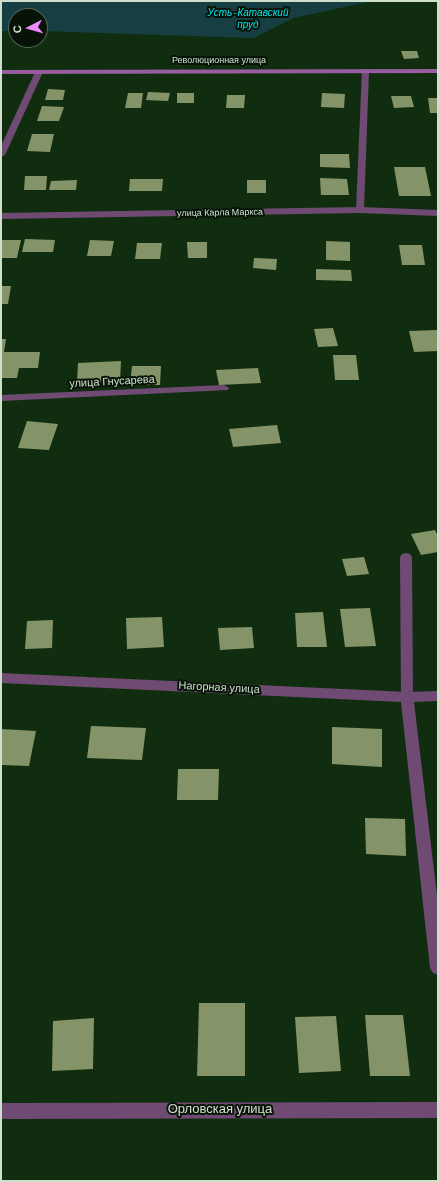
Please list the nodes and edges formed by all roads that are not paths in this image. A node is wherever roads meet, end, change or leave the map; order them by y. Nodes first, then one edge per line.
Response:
1 (365, 71) junction
2 (438, 71) edge
3 (1, 72) edge
4 (39, 72) junction
5 (1, 155) edge
6 (360, 210) junction
7 (438, 213) edge
8 (1, 216) edge
9 (224, 388) dead end
10 (1, 398) edge
11 (406, 558) dead end
12 (1, 678) edge
13 (438, 696) edge
14 (407, 697) junction
15 (438, 968) edge
16 (438, 1110) edge
17 (1, 1111) edge

1 - 2 main road, Революционная улица
1 - 4 main road, Революционная улица
1 - 6 street
3 - 4 main road, Революционная улица
4 - 5 street
6 - 7 street, улица Карла Маркса
6 - 8 street, улица Карла Маркса
9 - 10 street, улица Гнусарева
11 - 14 street
12 - 14 street, Нагорная улица
13 - 14 street, Нагорная улица
14 - 15 street
16 - 17 street, Орловская улица

